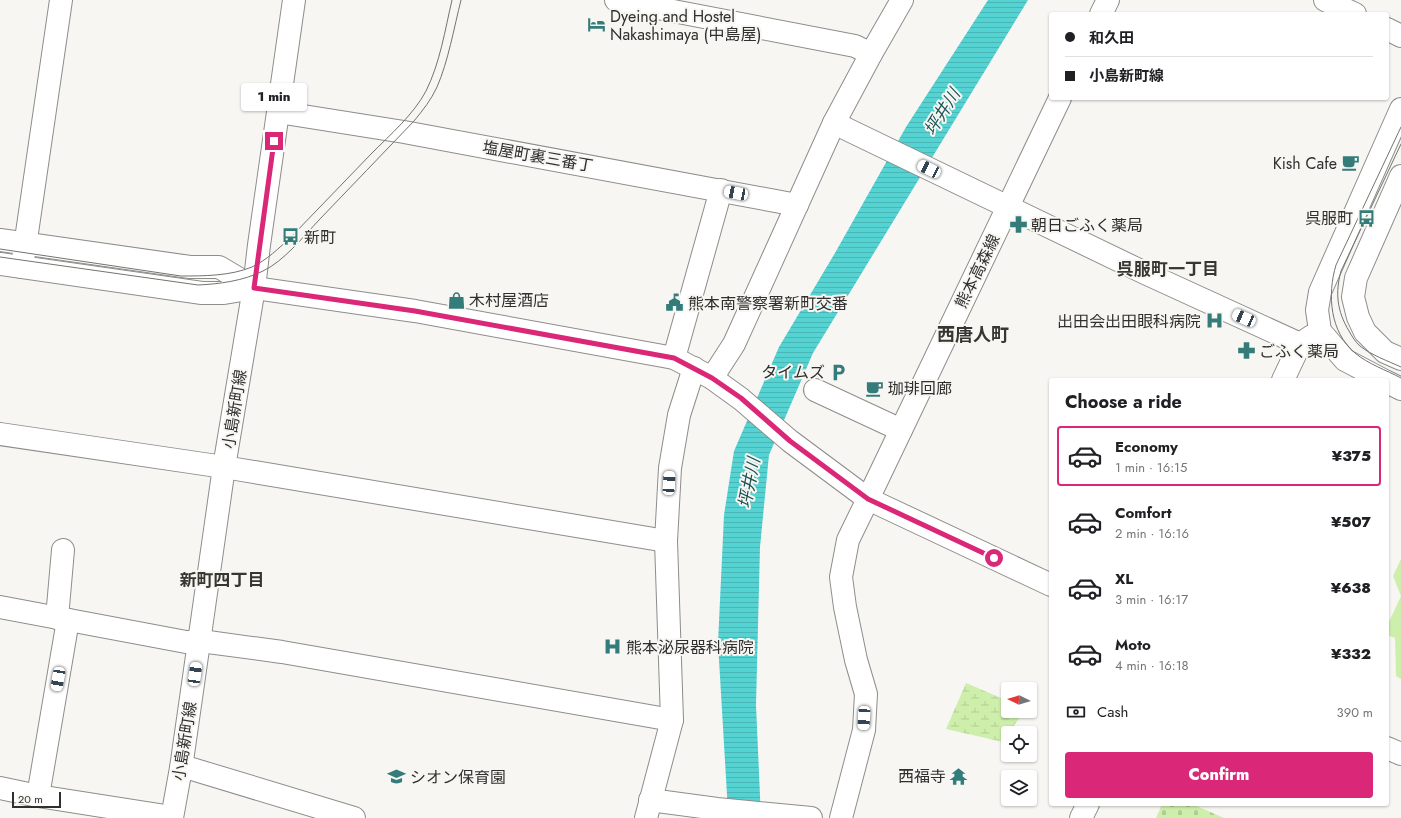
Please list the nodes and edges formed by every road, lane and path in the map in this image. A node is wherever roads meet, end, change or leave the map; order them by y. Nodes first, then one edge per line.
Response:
1 (61, 0) edge
2 (294, 0) edge
3 (616, 0) edge
4 (902, 0) edge
5 (1108, 0) edge
6 (1325, 0) edge
7 (1102, 12) edge
8 (1350, 12) edge
9 (1389, 30) edge
10 (1401, 36) edge
11 (870, 54) junction
12 (1059, 100) edge
13 (1401, 109) edge
14 (278, 112) junction
15 (834, 123) junction
16 (1401, 176) edge
17 (721, 190) junction
18 (797, 205) junction
19 (1008, 206) junction
20 (0, 240) edge
21 (25, 244) junction
22 (0, 264) edge
23 (22, 267) junction
24 (254, 288) junction
25 (1320, 332) junction
26 (1300, 344) junction
27 (674, 358) junction
28 (1401, 359) edge
29 (703, 373) junction
30 (1284, 378) edge
31 (1379, 378) edge
32 (1389, 383) edge
33 (1401, 389) edge
34 (815, 390) dead end
35 (901, 430) junction
36 (0, 434) edge
37 (224, 467) junction
38 (868, 499) junction
39 (666, 541) junction
40 (63, 550) dead end
41 (1049, 584) edge
42 (0, 607) edge
43 (62, 619) junction
44 (199, 642) junction
45 (672, 720) junction
46 (1389, 749) edge
47 (1401, 754) edge
48 (181, 768) junction
49 (0, 788) edge
50 (38, 796) junction
51 (1087, 806) edge
52 (648, 809) edge
53 (172, 818) edge
54 (354, 818) edge
55 (811, 818) edge
56 (841, 818) edge
57 (1081, 818) edge

1 - 21 street
2 - 14 street, 小島新町線
3 - 11 street
4 - 11 street
5 - 7 street
6 - 8 street
9 - 10 street
11 - 15 street
12 - 19 street, 熊本高森線
13 - 25 street
14 - 17 street, 塩屋町裏三番丁
14 - 24 street, 小島新町線
15 - 18 street
15 - 19 street
16 - 28 street
17 - 18 street, 塩屋町裏三番丁
17 - 27 street
18 - 29 street
19 - 26 street
19 - 35 street, 熊本高森線
20 - 21 street
21 - 23 street
21 - 24 street
22 - 23 street
23 - 24 street
24 - 27 street
24 - 37 street, 小島新町線
25 - 26 street
25 - 31 street
26 - 30 street
27 - 29 street
29 - 38 street
29 - 39 street
32 - 33 street
34 - 35 street
35 - 38 street, 熊本高森線
36 - 37 street
37 - 39 street
37 - 44 street, 小島新町線
38 - 41 street
38 - 56 street, 熊本高森線
39 - 45 street
40 - 43 street
42 - 43 street
43 - 44 street
43 - 50 street
44 - 45 street
44 - 48 street, 小島新町線
45 - 52 street
46 - 47 street
48 - 53 street, 小島新町線
48 - 54 street
49 - 50 street
50 - 53 street
51 - 57 street
52 - 55 street

